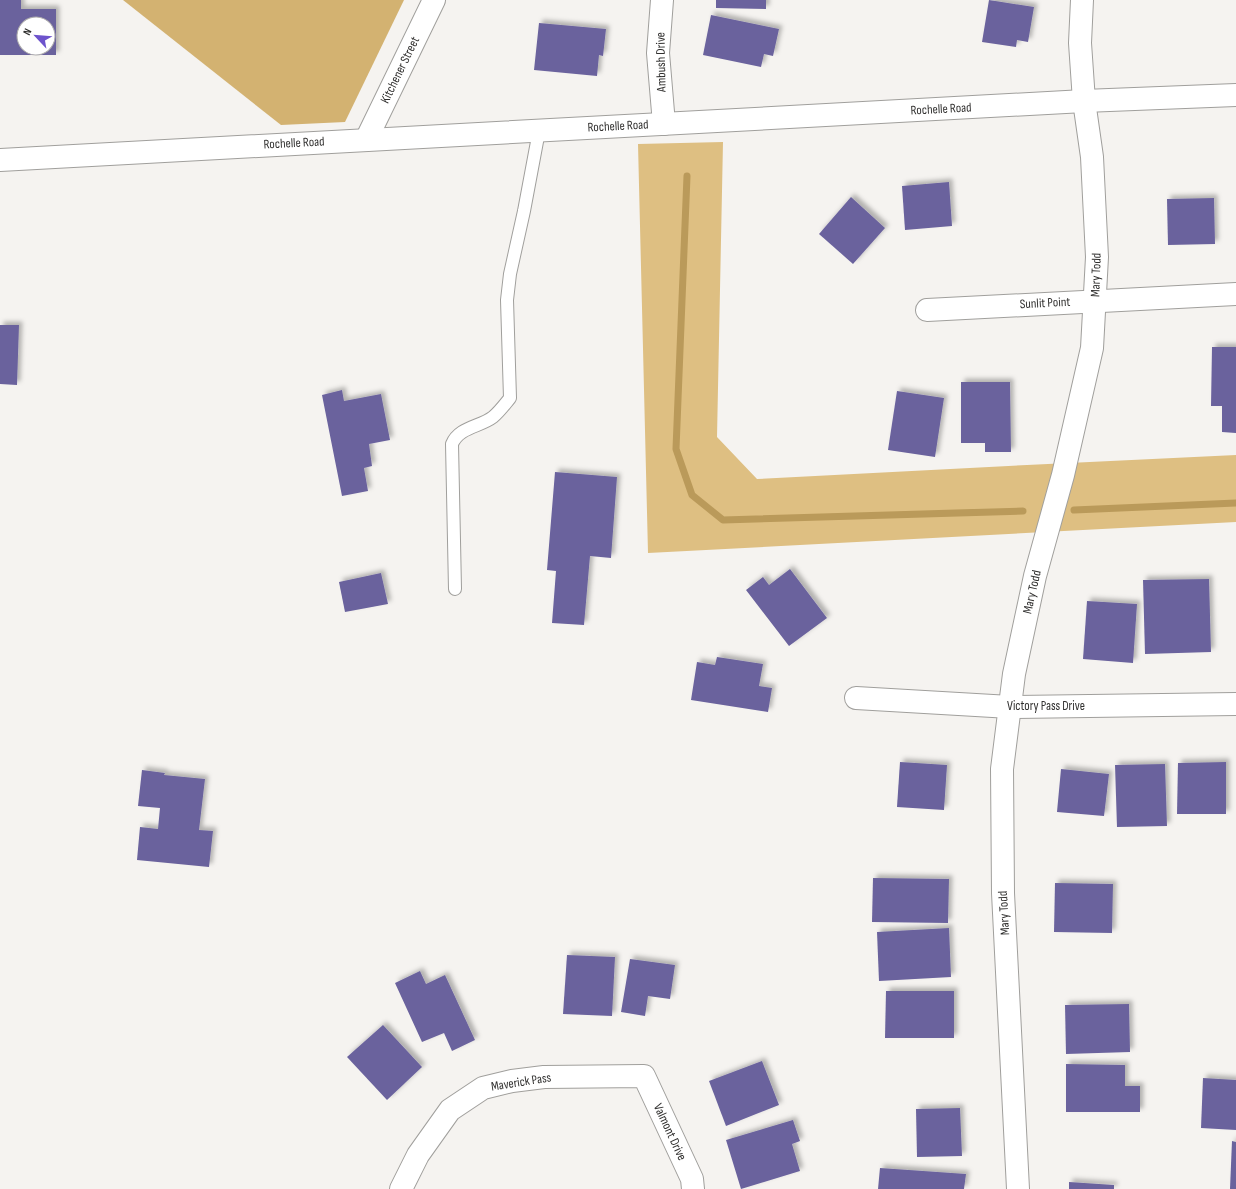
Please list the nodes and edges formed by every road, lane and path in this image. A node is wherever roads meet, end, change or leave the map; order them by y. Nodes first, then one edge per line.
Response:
1 (434, 0) edge
2 (662, 0) edge
3 (1082, 0) edge
4 (1236, 95) edge
5 (1084, 101) junction
6 (664, 124) junction
7 (539, 131) junction
8 (366, 140) junction
9 (0, 160) edge
10 (1236, 294) edge
11 (1095, 301) junction
12 (927, 310) dead end
13 (455, 589) dead end
14 (856, 698) dead end
15 (1236, 704) edge
16 (1010, 707) junction
17 (644, 1076) joint
18 (401, 1189) edge
19 (693, 1189) edge
20 (1018, 1189) edge

1 - 8 street, Kitchener Street
2 - 6 street, Ambush Drive
3 - 5 street, Mary Todd
4 - 5 street, Rochelle Road
5 - 6 street, Rochelle Road
5 - 11 street, Mary Todd
6 - 7 street, Rochelle Road
7 - 8 street, Rochelle Road
7 - 13 lane
8 - 9 street, Rochelle Road
10 - 11 street, Sunlit Point
11 - 12 street, Sunlit Point
11 - 16 street, Mary Todd
14 - 16 street, Victory Pass Drive
15 - 16 street, Victory Pass Drive
16 - 20 street, Mary Todd
17 - 18 street, Maverick Pass
17 - 19 street, Valmont Drive

